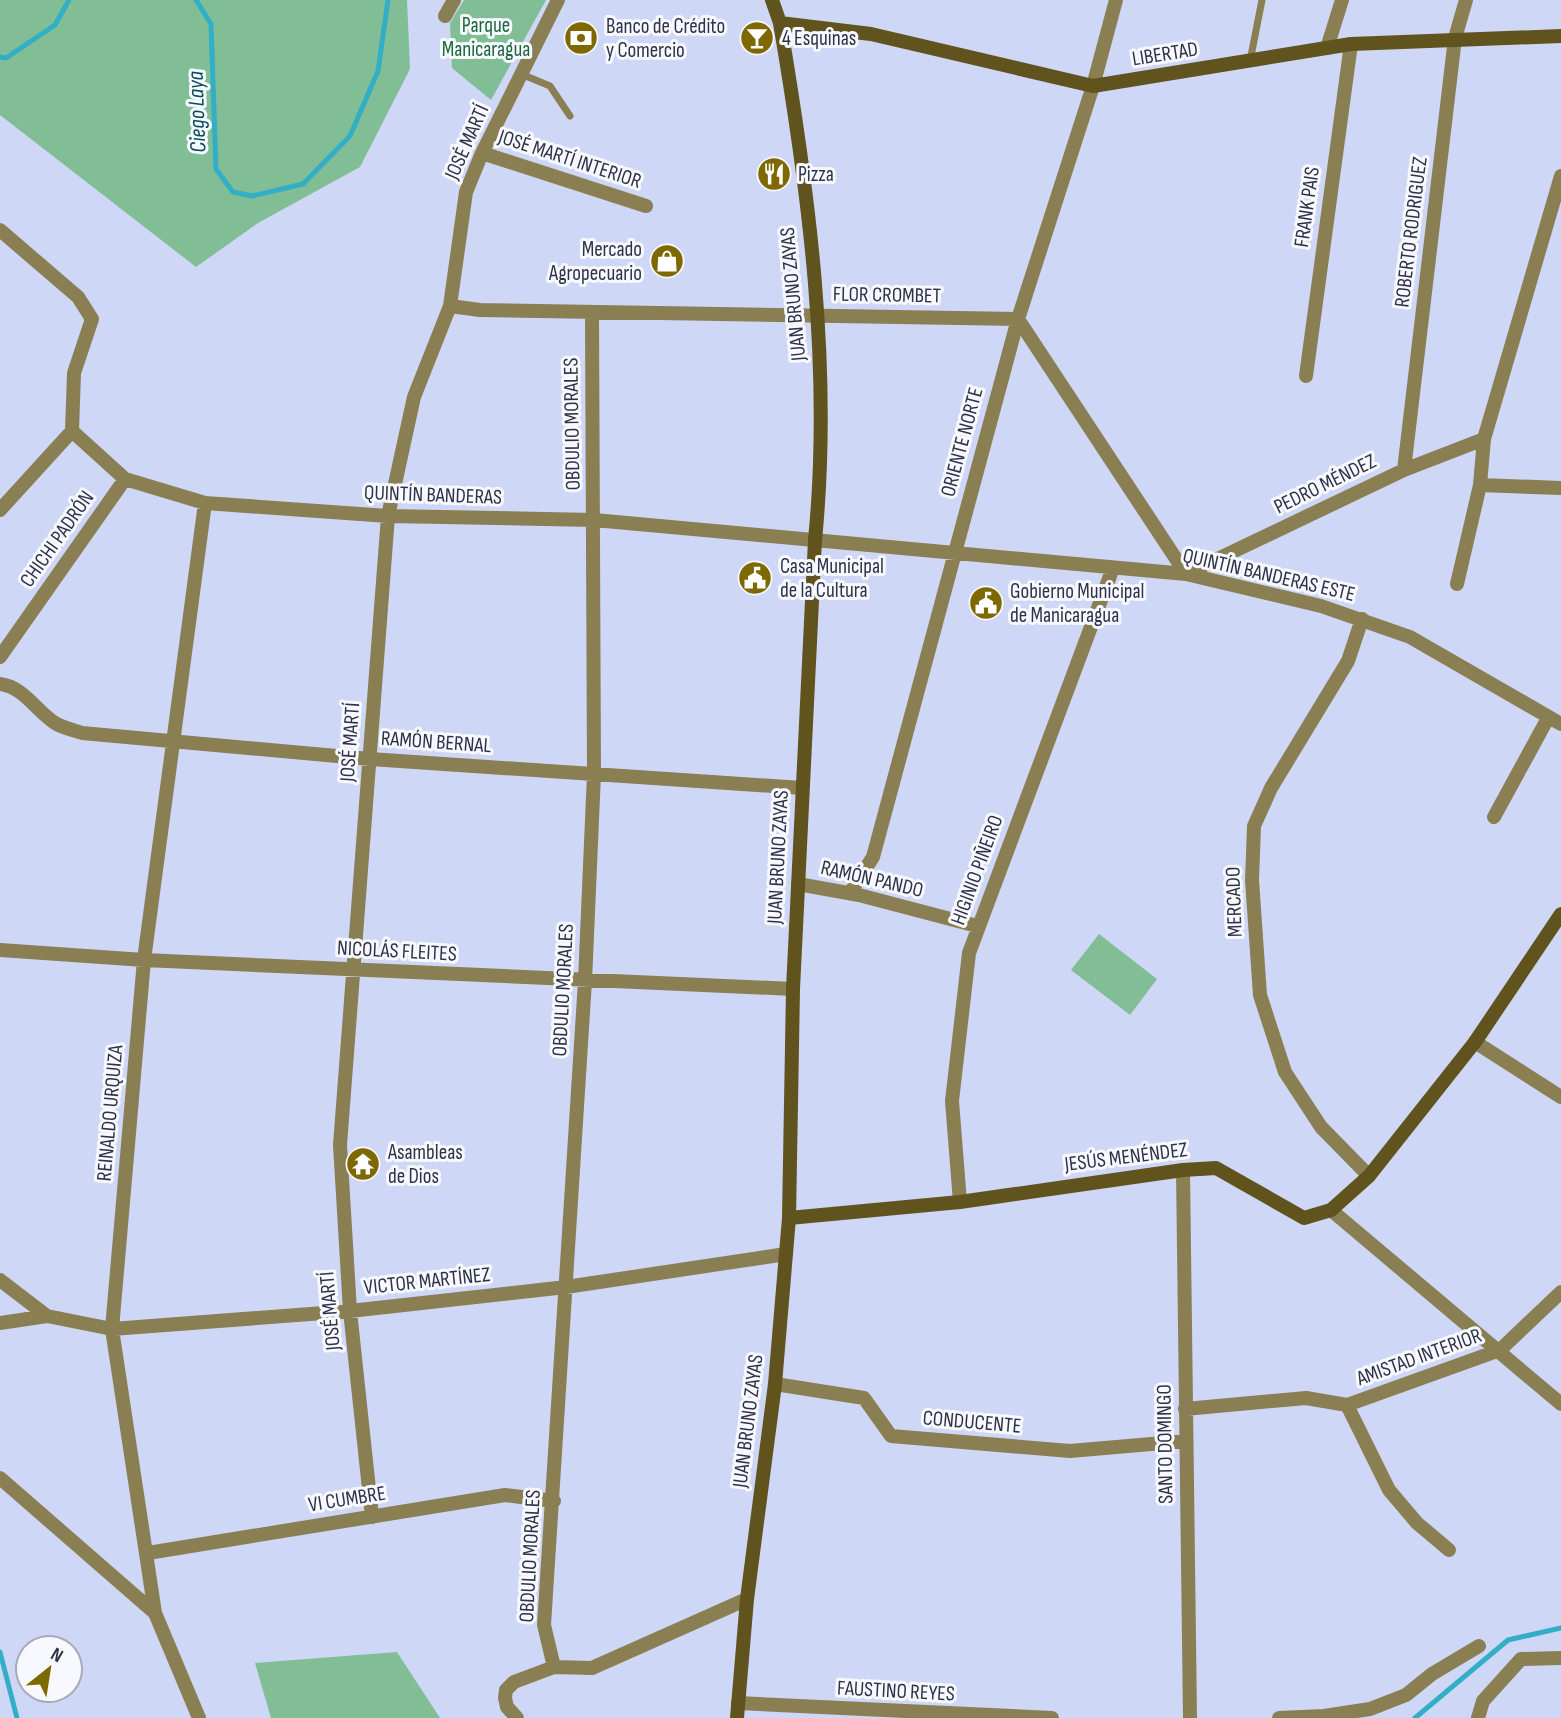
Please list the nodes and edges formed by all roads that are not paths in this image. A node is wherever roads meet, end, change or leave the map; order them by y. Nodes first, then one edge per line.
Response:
1 (454, 0) edge
2 (558, 0) edge
3 (772, 0) edge
4 (1116, 0) edge
5 (1262, 0) edge
6 (1342, 0) edge
7 (1466, 0) edge
8 (445, 16) dead end
9 (780, 23) junction
10 (1561, 36) edge
11 (1455, 38) junction
12 (1351, 44) junction
13 (1327, 48) junction
14 (1250, 62) junction
15 (521, 74) junction
16 (1093, 86) junction
17 (570, 116) dead end
18 (482, 153) junction
19 (1561, 176) edge
20 (646, 206) dead end
21 (0, 230) edge
22 (450, 306) junction
23 (592, 313) junction
24 (816, 314) junction
25 (1018, 319) junction
26 (1306, 376) dead end
27 (72, 431) junction
28 (1484, 439) junction
29 (1404, 470) junction
30 (125, 479) junction
31 (1480, 485) junction
32 (1561, 488) edge
33 (205, 503) junction
34 (0, 510) edge
35 (388, 516) junction
36 (594, 520) junction
37 (815, 540) junction
38 (953, 555) junction
39 (1113, 568) junction
40 (1186, 574) junction
41 (1457, 584) dead end
42 (1362, 619) junction
43 (0, 657) edge
44 (0, 684) edge
45 (1555, 721) edge
46 (173, 741) junction
47 (370, 759) junction
48 (594, 774) junction
49 (802, 788) junction
50 (1494, 817) dead end
51 (798, 884) junction
52 (850, 893) junction
53 (1561, 914) edge
54 (977, 926) junction
55 (0, 950) edge
56 (144, 960) junction
57 (355, 970) junction
58 (585, 981) junction
59 (793, 989) junction
60 (1475, 1042) junction
61 (1561, 1097) edge
62 (1183, 1170) junction
63 (1369, 1176) junction
64 (960, 1202) junction
65 (1331, 1210) junction
66 (789, 1219) junction
67 (786, 1254) junction
68 (0, 1280) edge
69 (566, 1287) junction
70 (1561, 1292) edge
71 (350, 1311) junction
72 (47, 1316) junction
73 (0, 1323) edge
74 (112, 1329) junction
75 (1500, 1350) junction
76 (775, 1384) junction
77 (1561, 1404) edge
78 (1347, 1405) junction
79 (1185, 1409) junction
80 (1186, 1441) junction
81 (0, 1478) edge
82 (554, 1501) junction
83 (372, 1517) junction
84 (1449, 1550) dead end
85 (148, 1553) junction
86 (747, 1599) junction
87 (155, 1613) junction
88 (1479, 1646) dead end
89 (1561, 1658) edge
90 (554, 1667) junction
91 (737, 1711) edge
92 (199, 1718) edge
93 (517, 1718) edge
94 (1052, 1718) edge
95 (1190, 1718) edge
96 (1279, 1718) edge
97 (1478, 1718) edge

1 - 8 street
2 - 15 street, JOSÉ MARTÍ
3 - 9 street, JUAN BRUNO ZAYAS
4 - 16 street, ORIENTE NORTE
5 - 14 lane
6 - 13 street
7 - 11 street, ROBERTO RODRIGUEZ
9 - 16 street, LIBERTAD
9 - 24 street, JUAN BRUNO ZAYAS
10 - 11 street, LIBERTAD
11 - 12 street, LIBERTAD
11 - 29 street, ROBERTO RODRIGUEZ
12 - 13 street, LIBERTAD
12 - 26 street, FRANK PAIS
13 - 14 street, LIBERTAD
14 - 16 street, LIBERTAD
15 - 17 lane
15 - 18 street, JOSÉ MARTÍ
16 - 25 street, ORIENTE NORTE
18 - 20 street, JOSÉ MARTÍ INTERIOR
18 - 22 street, JOSÉ MARTÍ
19 - 28 street
21 - 27 street
22 - 23 street, FLOR CROMBET
22 - 35 street, JOSÉ MARTÍ
23 - 24 street, FLOR CROMBET
23 - 36 street, OBDULIO MORALES
24 - 25 street, FLOR CROMBET
24 - 37 street, JUAN BRUNO ZAYAS
25 - 38 street, ORIENTE NORTE
25 - 40 street
27 - 30 street, QUINTÍN BANDERAS
27 - 34 street
28 - 29 street, PEDRO MÉNDEZ
28 - 31 street
29 - 40 street, PEDRO MÉNDEZ
30 - 33 street, QUINTÍN BANDERAS
30 - 43 street, CHICHI PADRÓN
31 - 32 street
31 - 41 street
33 - 35 street, QUINTÍN BANDERAS
33 - 46 street, REINALDO URQUIZA
35 - 36 street, QUINTÍN BANDERAS
35 - 47 street, JOSÉ MARTÍ
36 - 37 street, QUINTÍN BANDERAS
36 - 48 street, OBDULIO MORALES
37 - 38 street, QUINTÍN BANDERAS ESTE
37 - 49 street, JUAN BRUNO ZAYAS
38 - 39 street, QUINTÍN BANDERAS ESTE
38 - 52 street, ORIENTE NORTE
39 - 40 street, QUINTÍN BANDERAS ESTE
39 - 54 street, HIGINIO PIÑEIRO
40 - 42 street, QUINTÍN BANDERAS ESTE
42 - 45 street, QUINTÍN BANDERAS ESTE
42 - 63 street, MERCADO
44 - 46 street, RAMÓN BERNAL
45 - 50 street
46 - 47 street, RAMÓN BERNAL
46 - 56 street, REINALDO URQUIZA
47 - 48 street, RAMÓN BERNAL
47 - 57 street, JOSÉ MARTÍ
48 - 49 street, RAMÓN BERNAL
48 - 58 street, OBDULIO MORALES
49 - 51 street, JUAN BRUNO ZAYAS
51 - 52 street, RAMÓN PANDO
51 - 59 street, JUAN BRUNO ZAYAS
52 - 54 street, RAMÓN PANDO
53 - 60 street
54 - 64 street, HIGINIO PIÑEIRO
55 - 56 street, NICOLÁS FLEITES
56 - 57 street, NICOLÁS FLEITES
56 - 74 street, REINALDO URQUIZA
57 - 58 street, NICOLÁS FLEITES
57 - 71 street, JOSÉ MARTÍ
58 - 59 street, NICOLÁS FLEITES
58 - 69 street, OBDULIO MORALES
59 - 66 street, JUAN BRUNO ZAYAS
60 - 61 street
60 - 63 street
62 - 64 street, JESÚS MENÉNDEZ
62 - 65 street, JESÚS MENÉNDEZ
62 - 79 street, SANTO DOMINGO
63 - 65 street
64 - 66 street, JESÚS MENÉNDEZ
65 - 75 street
66 - 67 street, JUAN BRUNO ZAYAS
67 - 69 street, VICTOR MARTÍNEZ
67 - 76 street, JUAN BRUNO ZAYAS
68 - 72 street, VICTOR MARTÍNEZ
69 - 71 street, VICTOR MARTÍNEZ
69 - 82 street, OBDULIO MORALES
70 - 75 street, AMISTAD INTERIOR
71 - 74 street, VICTOR MARTÍNEZ
71 - 83 street, JOSÉ MARTÍ
72 - 73 street
72 - 74 street, VICTOR MARTÍNEZ
74 - 85 street, REINALDO URQUIZA
75 - 77 street
75 - 78 street, AMISTAD INTERIOR
76 - 80 street, CONDUCENTE
76 - 86 street, JUAN BRUNO ZAYAS
78 - 79 street, AMISTAD INTERIOR
78 - 84 street
79 - 80 street, SANTO DOMINGO
80 - 95 street, SANTO DOMINGO
81 - 87 street
82 - 83 street, VI CUMBRE
82 - 90 street, OBDULIO MORALES
83 - 85 street, VI CUMBRE
85 - 87 street, REINALDO URQUIZA
86 - 90 street
86 - 91 street, JUAN BRUNO ZAYAS
87 - 92 street, REINALDO URQUIZA
88 - 96 street
89 - 97 street
90 - 93 street
91 - 94 street, FAUSTINO REYES

